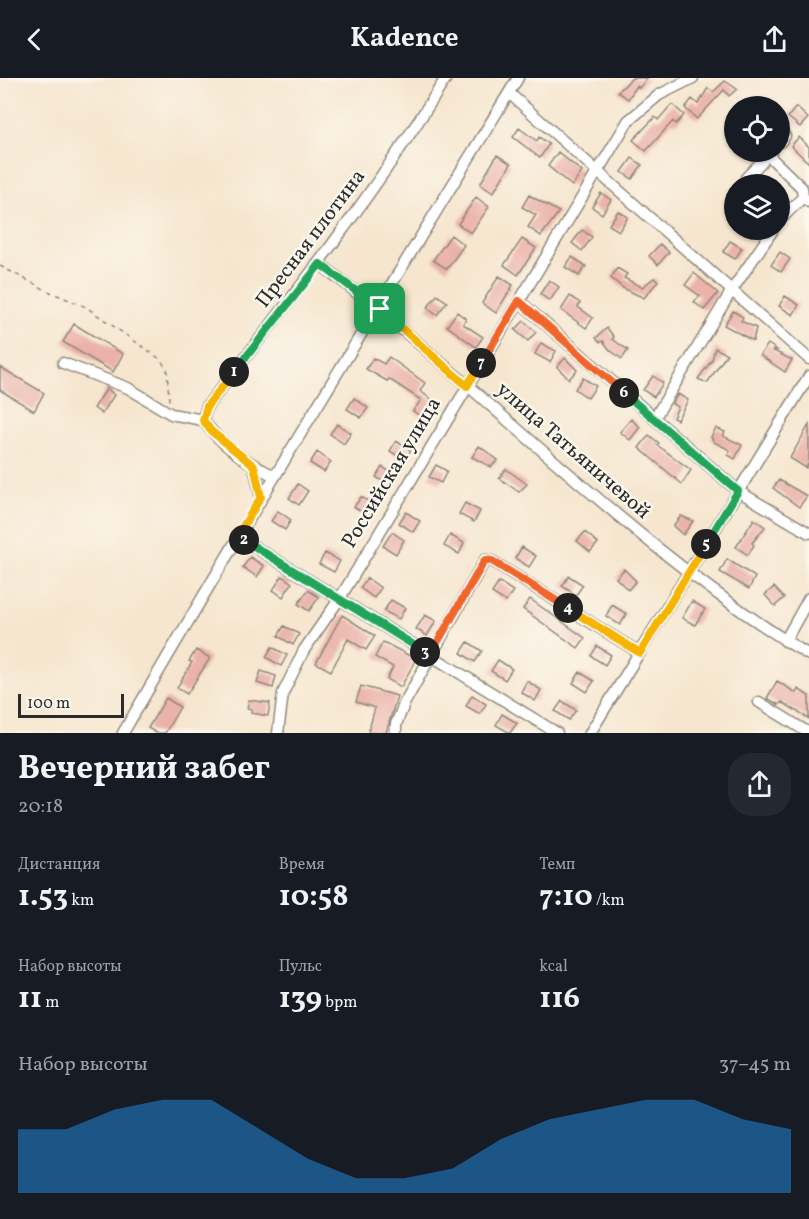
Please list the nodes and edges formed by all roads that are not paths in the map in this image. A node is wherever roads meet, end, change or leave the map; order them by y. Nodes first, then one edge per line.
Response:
1 (446, 78) edge
2 (518, 78) edge
3 (693, 78) edge
4 (509, 93) junction
5 (762, 162) edge
6 (778, 162) edge
7 (598, 171) junction
8 (751, 174) edge
9 (806, 199) edge
10 (790, 211) edge
11 (765, 240) edge
12 (320, 264) junction
13 (732, 290) junction
14 (519, 301) junction
15 (380, 309) junction
16 (809, 359) edge
17 (63, 363) dead end
18 (809, 376) edge
19 (467, 386) junction
20 (654, 419) junction
21 (203, 420) junction
22 (254, 466) junction
23 (274, 476) junction
24 (738, 491) junction
25 (261, 497) junction
26 (809, 533) edge
27 (237, 536) junction
28 (687, 574) junction
29 (340, 598) junction
30 (809, 598) edge
31 (785, 640) junction
32 (640, 653) junction
33 (430, 655) junction
34 (809, 655) edge
35 (759, 702) dead end
36 (123, 733) edge
37 (278, 733) edge
38 (396, 733) edge
39 (557, 733) edge
40 (590, 733) edge
41 (809, 733) edge

1 - 12 street, Пресная плотина
2 - 4 street
3 - 7 street, Российская улица
4 - 7 street
4 - 15 street
5 - 8 street
6 - 9 street
7 - 13 street
7 - 14 street, Российская улица
9 - 10 street
11 - 13 street
12 - 15 street, улица Татьяничевой
12 - 21 street, Пресная плотина
13 - 16 street
13 - 20 street
14 - 19 street, Российская улица
14 - 20 street
15 - 19 street, улица Татьяничевой
15 - 23 street
17 - 21 street
18 - 24 street
19 - 28 street, улица Татьяничевой
19 - 29 street, Российская улица
20 - 24 street
21 - 22 street
22 - 23 street
22 - 25 street
23 - 25 street
24 - 26 street
24 - 28 street
25 - 27 street
27 - 29 street
27 - 36 street
28 - 31 street, улица Татьяничевой
28 - 32 street
29 - 33 street
29 - 37 street, Российская улица
30 - 31 street
31 - 34 street, улица Татьяничевой
32 - 33 street
32 - 40 street
33 - 38 street
33 - 39 street
35 - 41 street

